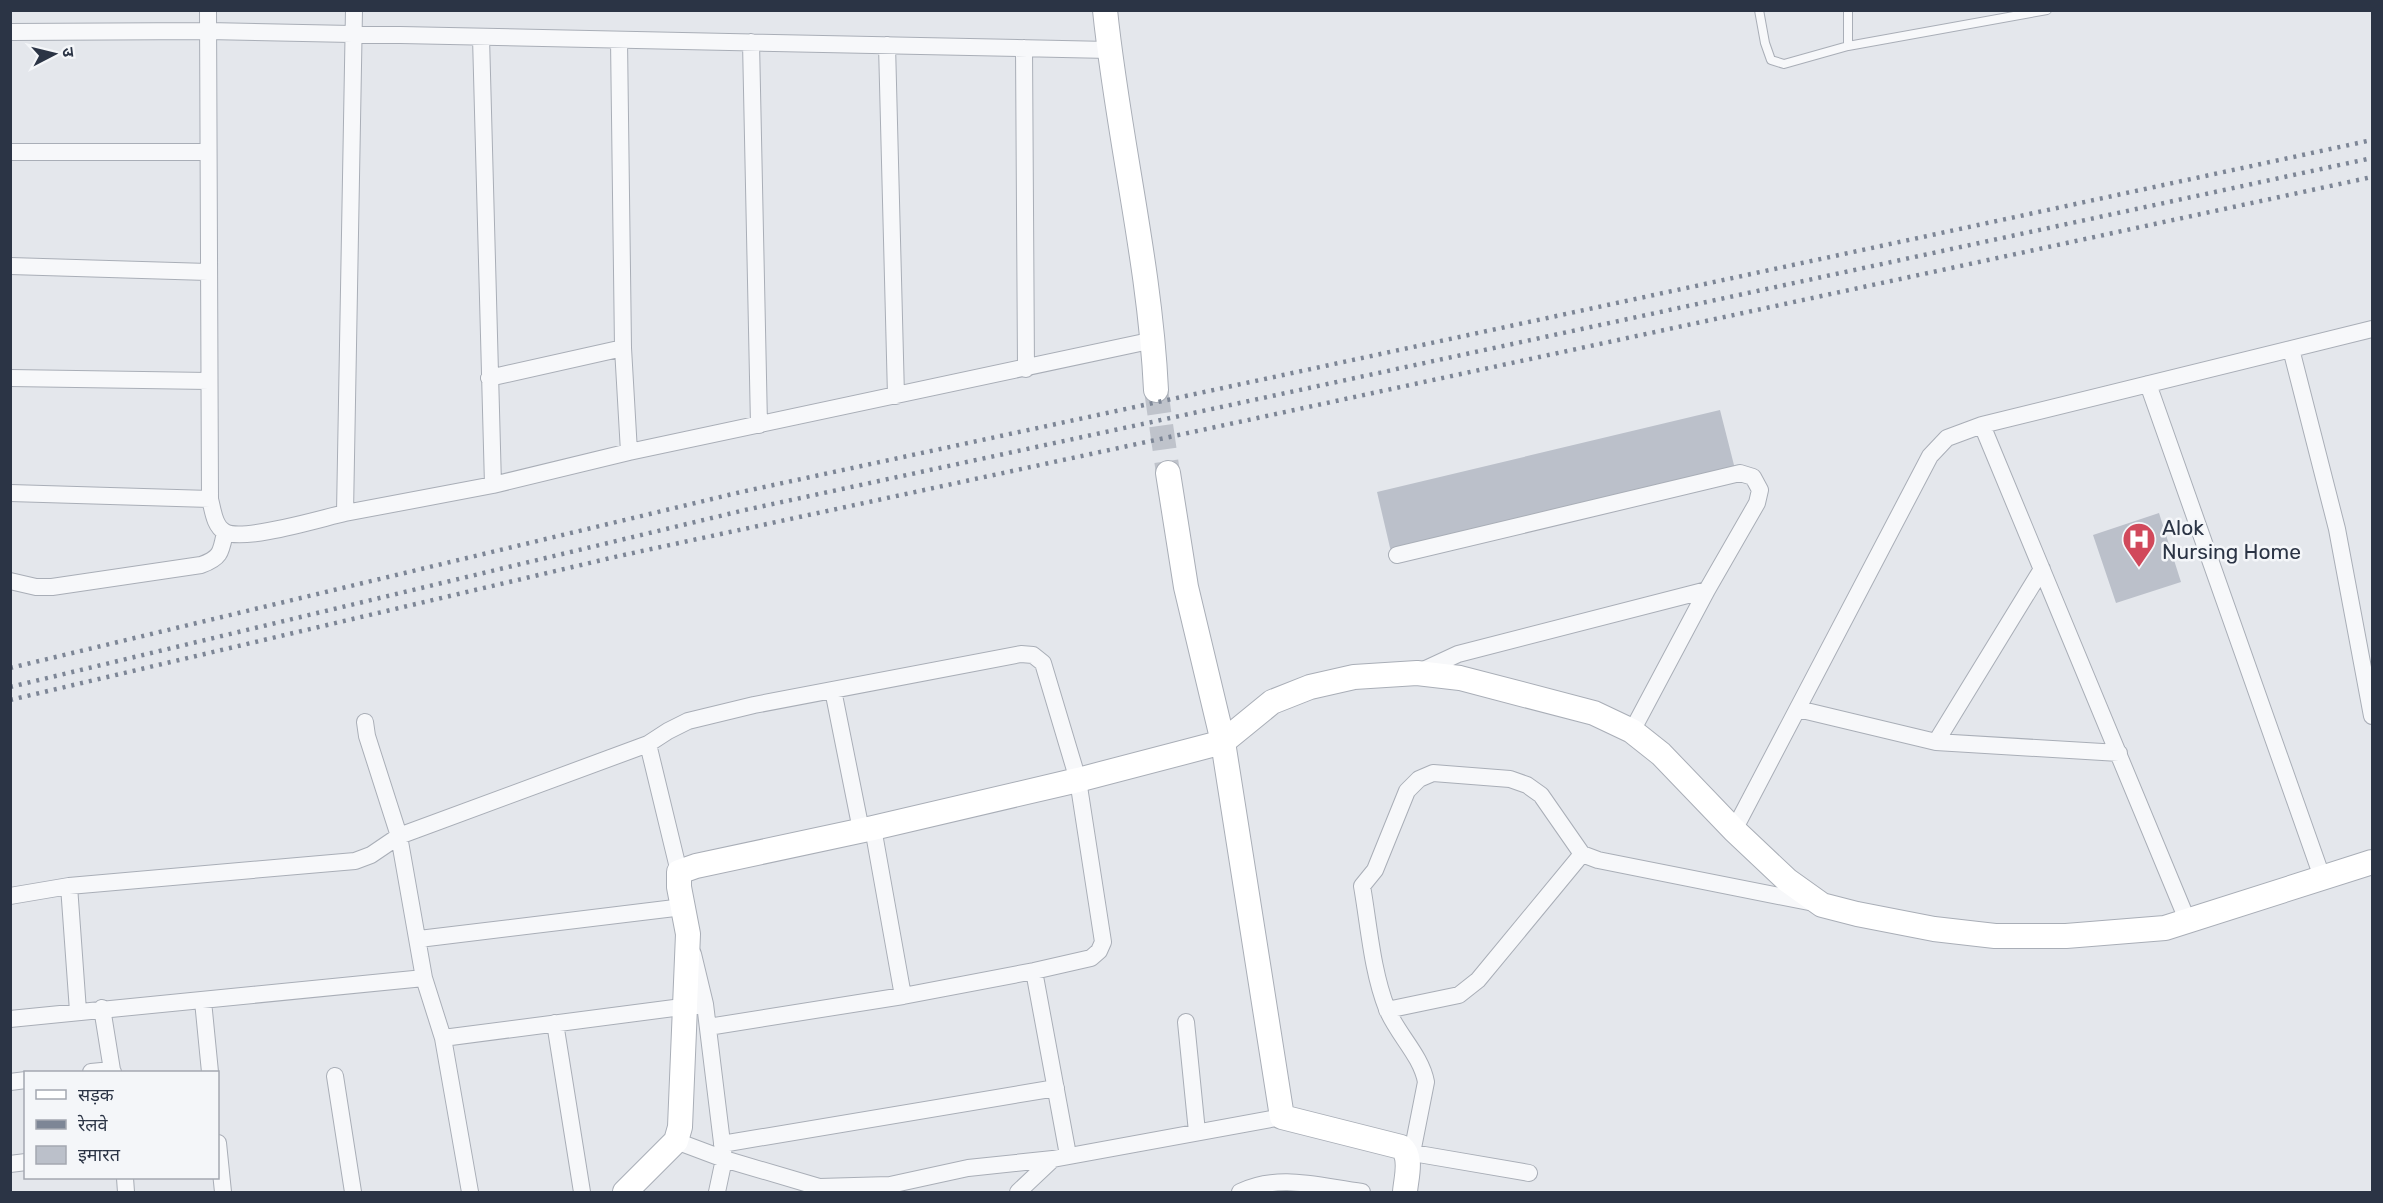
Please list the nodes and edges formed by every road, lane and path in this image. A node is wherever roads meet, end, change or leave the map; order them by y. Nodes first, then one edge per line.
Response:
1 (208, 10) edge
2 (354, 10) edge
3 (1105, 10) edge
4 (1759, 10) edge
5 (1848, 10) edge
6 (2047, 10) edge
7 (208, 31) junction
8 (10, 32) edge
9 (354, 34) junction
10 (481, 37) junction
11 (619, 40) junction
12 (751, 42) junction
13 (887, 45) junction
14 (1848, 46) junction
15 (1024, 48) junction
16 (1109, 50) junction
17 (10, 152) edge
18 (208, 153) junction
19 (10, 266) edge
20 (208, 272) junction
21 (2373, 329) edge
22 (1154, 340) junction
23 (623, 348) junction
24 (2291, 349) junction
25 (1026, 369) junction
26 (10, 378) edge
27 (489, 378) junction
28 (209, 381) junction
29 (2148, 384) junction
30 (1156, 390) tunnel mouth
31 (896, 396) junction
32 (759, 425) junction
33 (1982, 425) junction
34 (629, 452) junction
35 (1168, 473) tunnel mouth
36 (493, 485) junction
37 (10, 493) edge
38 (210, 499) junction
39 (345, 513) junction
40 (225, 532) junction
41 (1397, 555) dead end
42 (2042, 569) junction
43 (10, 581) edge
44 (1707, 590) junction
45 (1417, 673) junction
46 (833, 690) junction
47 (1798, 709) junction
48 (2373, 716) edge
49 (365, 722) dead end
50 (1632, 731) junction
51 (1223, 742) junction
52 (1936, 742) junction
53 (648, 744) junction
54 (2119, 753) junction
55 (1078, 780) junction
56 (867, 829) junction
57 (1734, 830) junction
58 (399, 836) junction
59 (1582, 854) junction
60 (2373, 862) edge
61 (679, 872) junction
62 (2322, 877) junction
63 (69, 886) junction
64 (10, 896) edge
65 (1822, 905) junction
66 (683, 907) junction
67 (2188, 922) junction
68 (419, 939) junction
69 (1034, 971) junction
70 (424, 978) junction
71 (903, 996) junction
72 (203, 1000) junction
73 (696, 1006) junction
74 (102, 1008) junction
75 (1387, 1010) junction
76 (78, 1011) junction
77 (10, 1019) edge
78 (1186, 1022) dead end
79 (555, 1023) junction
80 (708, 1027) junction
81 (443, 1038) junction
82 (112, 1071) edge
83 (210, 1071) edge
84 (335, 1077) dead end
85 (1056, 1088) junction
86 (1282, 1117) junction
87 (1197, 1132) junction
88 (676, 1141) junction
89 (723, 1152) junction
90 (219, 1153) edge
91 (1409, 1153) junction
92 (1060, 1157) junction
93 (1529, 1173) dead end
94 (886, 1189) edge
95 (223, 1192) edge
96 (353, 1192) edge
97 (470, 1192) edge
98 (582, 1192) edge
99 (625, 1192) edge
100 (717, 1192) edge
101 (1018, 1192) edge
102 (1240, 1192) edge
103 (1362, 1192) edge
104 (1405, 1192) edge

1 - 7 street
2 - 9 street
3 - 16 street
4 - 14 lane
5 - 14 lane
6 - 14 lane
7 - 8 street
7 - 9 street
7 - 18 street
9 - 10 street
9 - 39 street
10 - 11 street
10 - 27 street
11 - 12 street
11 - 23 street
12 - 13 street
12 - 32 street
13 - 15 street
13 - 31 street
15 - 16 street
15 - 25 street
16 - 22 street
17 - 18 street
18 - 20 street
19 - 20 street
20 - 28 street
21 - 24 street
22 - 25 street
22 - 30 street
23 - 27 street
23 - 34 street
24 - 29 street
24 - 48 street
25 - 31 street
26 - 28 street
27 - 36 street
28 - 38 street
29 - 33 street
29 - 62 street
31 - 32 street
32 - 34 street
33 - 42 street
33 - 47 street
34 - 36 street
35 - 51 street
36 - 39 street
37 - 38 street
38 - 40 street
39 - 40 street
40 - 43 street
41 - 44 street
42 - 52 street
42 - 54 street
44 - 45 street
44 - 50 street
45 - 50 street
45 - 51 street
46 - 53 street
46 - 55 street
46 - 56 street
47 - 52 street
47 - 57 street
49 - 58 street
50 - 57 street
51 - 55 street
51 - 86 street
52 - 54 street
53 - 58 street
53 - 61 street
54 - 67 street
55 - 56 street
55 - 69 street
56 - 61 street
56 - 71 street
57 - 65 street
58 - 63 street
58 - 68 street
59 - 65 street
59 - 75 street
59 - 75 street
60 - 62 street
61 - 66 street
62 - 67 street
63 - 64 street
63 - 76 street
65 - 67 street
66 - 68 street
66 - 73 street
68 - 70 street
69 - 71 street
69 - 85 street
70 - 72 street
70 - 81 street
71 - 80 street
72 - 74 street
72 - 83 street
73 - 79 street
73 - 80 street
73 - 88 street
74 - 76 street
74 - 82 street
75 - 91 street
76 - 77 street
78 - 87 street
79 - 81 street
79 - 98 street
80 - 89 street
81 - 97 street
84 - 96 street
85 - 89 street
85 - 92 street
86 - 87 street
86 - 91 street
87 - 92 street
88 - 89 street
88 - 99 street
89 - 94 street
89 - 100 street
90 - 95 street
91 - 93 street
91 - 104 street
92 - 94 street
92 - 101 street
102 - 103 street

